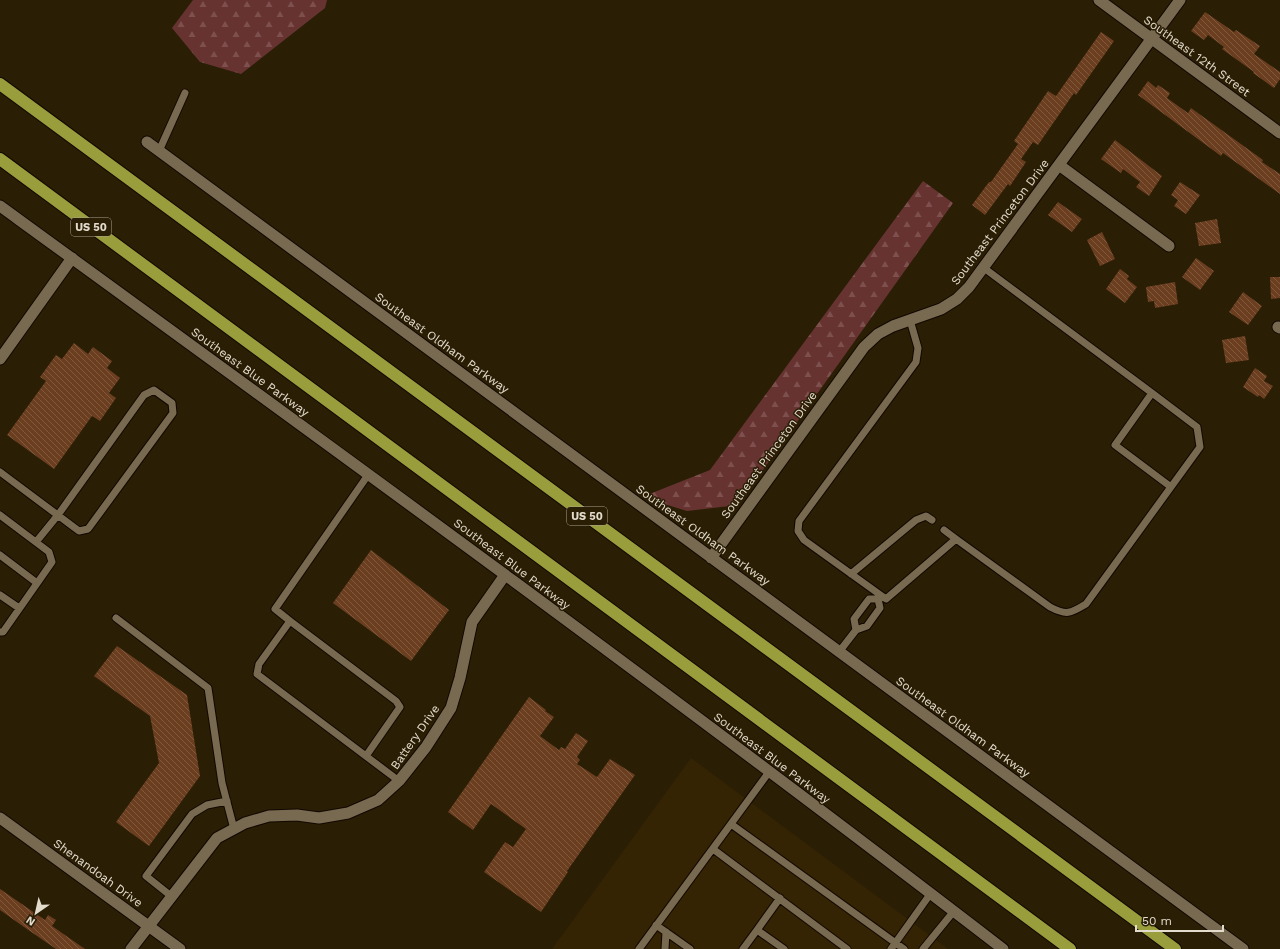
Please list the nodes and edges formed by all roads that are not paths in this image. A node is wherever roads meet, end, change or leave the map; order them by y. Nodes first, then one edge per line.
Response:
1 (1099, 0) edge
2 (1180, 0) edge
3 (1151, 38) junction
4 (0, 84) edge
5 (185, 93) dead end
6 (1280, 133) edge
7 (147, 142) dead end
8 (159, 151) junction
9 (0, 159) edge
10 (1059, 165) junction
11 (0, 206) edge
12 (1169, 246) dead end
13 (72, 258) junction
14 (984, 268) junction
15 (910, 320) junction
16 (0, 358) edge
17 (1152, 393) junction
18 (0, 472) edge
19 (368, 475) junction
20 (1171, 487) junction
21 (0, 515) edge
22 (58, 515) junction
23 (932, 520) dead end
24 (944, 530) dead end
25 (956, 539) junction
26 (36, 542) junction
27 (0, 555) edge
28 (711, 558) junction
29 (851, 574) junction
30 (505, 575) junction
31 (37, 583) junction
32 (0, 594) edge
33 (879, 597) junction
34 (19, 608) junction
35 (116, 618) dead end
36 (290, 621) junction
37 (856, 630) junction
38 (0, 632) edge
39 (839, 652) junction
40 (366, 756) junction
41 (769, 772) junction
42 (400, 781) junction
43 (227, 801) junction
44 (0, 818) edge
45 (731, 824) junction
46 (234, 829) junction
47 (713, 849) junction
48 (931, 893) junction
49 (171, 896) junction
50 (780, 898) junction
51 (954, 911) junction
52 (656, 925) junction
53 (148, 926) junction
54 (757, 930) junction
55 (666, 932) junction
56 (895, 943) junction
57 (132, 949) edge
58 (180, 949) edge
59 (639, 949) edge
60 (665, 949) edge
61 (690, 949) edge
62 (743, 949) edge
63 (784, 949) edge
64 (847, 949) edge
65 (891, 949) edge
66 (904, 949) edge
67 (923, 949) edge
68 (1004, 949) edge
69 (1070, 949) edge
70 (1174, 949) edge
71 (1243, 949) edge

1 - 3 street, Southeast 12th Street
2 - 3 street, Southeast Princeton Drive
3 - 6 street, Southeast 12th Street
3 - 10 street, Southeast Princeton Drive
4 - 70 highway, US 50
5 - 8 lane
7 - 8 street, Southeast Oldham Parkway
8 - 28 street, Southeast Oldham Parkway
9 - 69 highway, US 50
10 - 12 street
10 - 14 street, Southeast Princeton Drive
11 - 13 street, Southeast Blue Parkway
13 - 16 street
13 - 19 street, Southeast Blue Parkway
14 - 15 street, Southeast Princeton Drive
14 - 17 lane
15 - 28 street, Southeast Princeton Drive
15 - 29 lane
17 - 20 lane
17 - 20 lane
18 - 22 lane
19 - 30 street, Southeast Blue Parkway
19 - 36 lane
20 - 25 lane
21 - 26 lane
22 - 22 lane
22 - 26 lane
23 - 29 lane
24 - 25 lane
25 - 33 lane
26 - 31 lane
27 - 31 lane
28 - 39 street, Southeast Oldham Parkway
29 - 33 lane
30 - 41 street, Southeast Blue Parkway
30 - 42 street, Battery Drive
31 - 34 lane
32 - 34 lane
33 - 37 lane
33 - 37 lane
34 - 38 lane
35 - 43 lane
36 - 40 lane
36 - 40 lane
37 - 39 lane
39 - 71 street, Southeast Oldham Parkway
40 - 42 lane
41 - 45 lane
41 - 48 street, Southeast Blue Parkway
42 - 46 street, Battery Drive
43 - 46 lane
43 - 49 lane
44 - 53 street, Shenandoah Drive
45 - 47 lane
45 - 56 lane
46 - 49 street, Battery Drive
47 - 50 lane
47 - 52 lane
48 - 51 street, Southeast Blue Parkway
48 - 56 lane
49 - 53 street, Battery Drive
50 - 54 lane
50 - 64 lane
51 - 67 lane
51 - 68 street, Southeast Blue Parkway
52 - 55 lane
52 - 59 lane
53 - 57 street, Battery Drive
53 - 58 street, Shenandoah Drive
54 - 62 lane
54 - 63 lane
55 - 60 lane
55 - 61 lane
56 - 65 lane
56 - 66 lane

